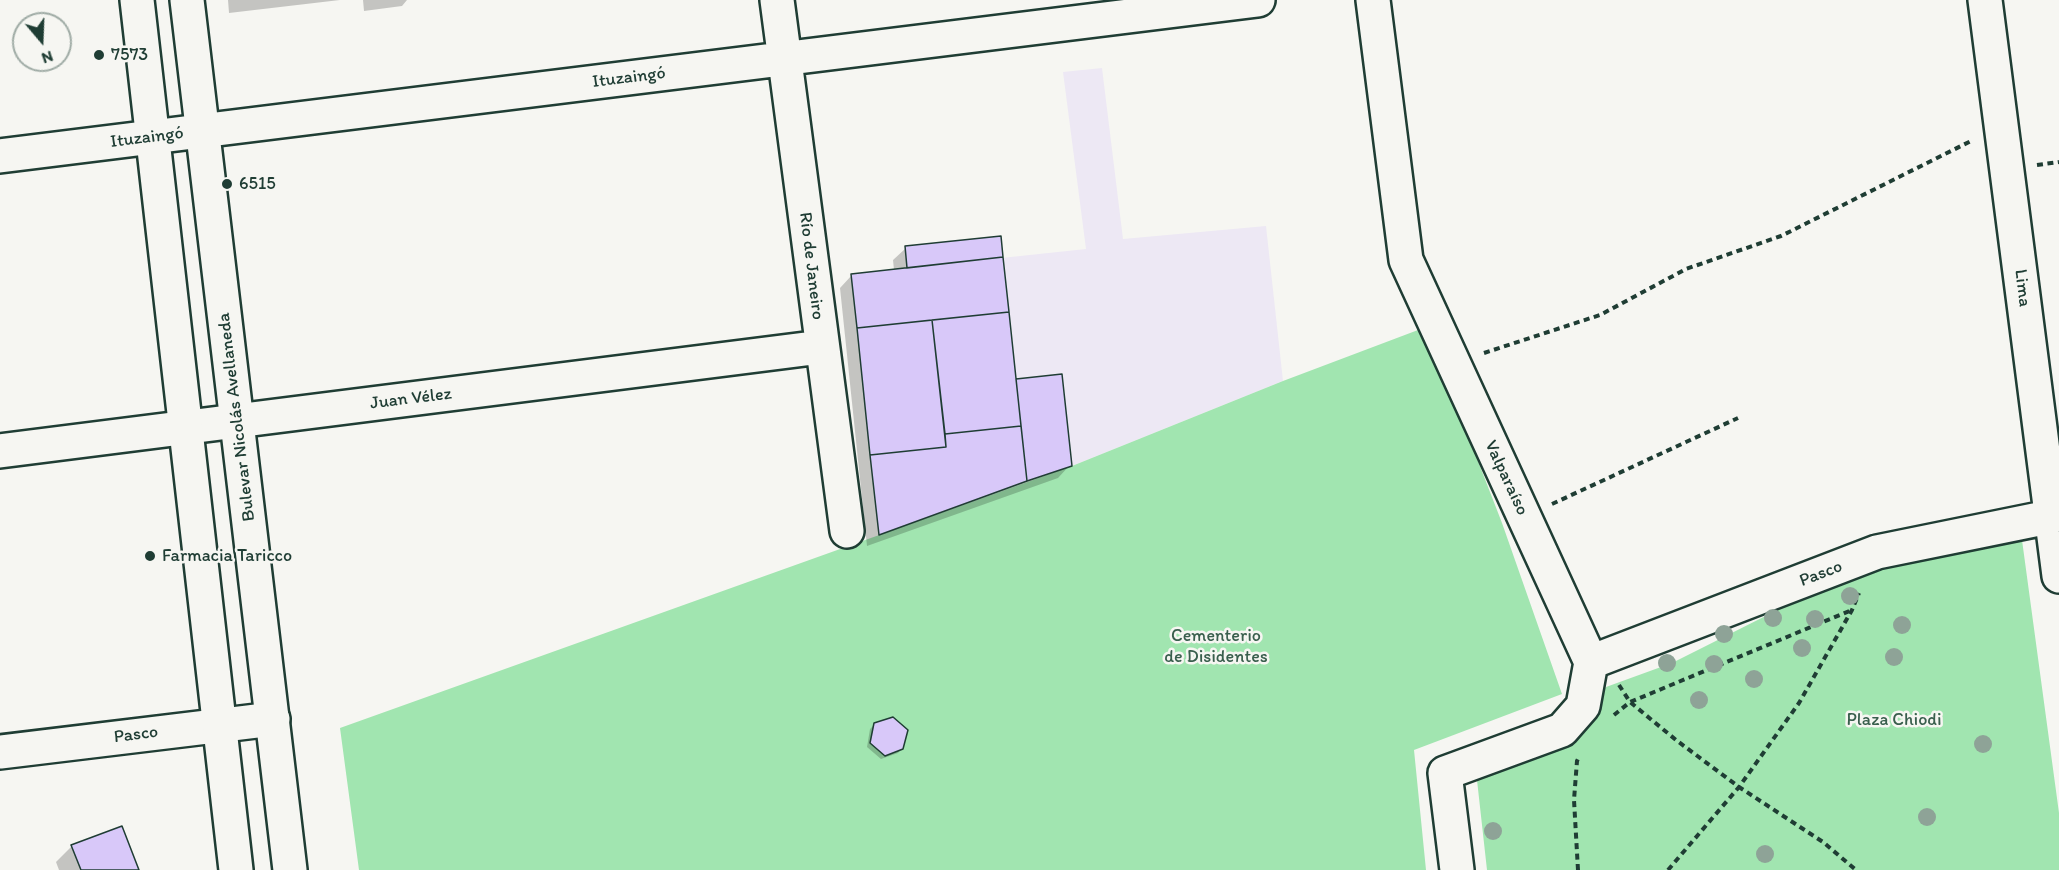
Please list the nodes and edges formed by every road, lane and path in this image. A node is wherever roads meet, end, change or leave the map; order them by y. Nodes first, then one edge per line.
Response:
1 (137, 0) edge
2 (188, 0) edge
3 (777, 0) edge
4 (1258, 0) edge
5 (1373, 0) edge
6 (1985, 0) edge
7 (785, 59) junction
8 (2001, 126) junction
9 (203, 131) junction
10 (152, 137) junction
11 (0, 156) edge
12 (821, 347) junction
13 (1454, 363) junction
14 (1738, 417) dead end
15 (237, 421) junction
16 (185, 428) junction
17 (0, 451) edge
18 (2055, 515) edge
19 (1524, 517) junction
20 (847, 531) dead end
21 (1877, 552) junction
22 (2059, 576) edge
23 (1852, 610) junction
24 (1591, 662) junction
25 (1630, 702) junction
26 (273, 719) junction
27 (1608, 720) dead end
28 (219, 725) junction
29 (0, 752) edge
30 (1583, 752) dead end
31 (1739, 787) junction
32 (236, 870) edge
33 (290, 870) edge
34 (1457, 870) edge
35 (1578, 870) edge
36 (1668, 870) edge
37 (1856, 870) edge

1 - 10 street
2 - 9 street, Bulevar Nicolás Avellaneda
3 - 7 street, Río de Janeiro
4 - 7 street, Ituzaingó
5 - 13 street, Valparaíso
6 - 8 street, Lima
7 - 9 street, Ituzaingó
7 - 12 street, Río de Janeiro
8 - 13 path
8 - 18 street, Lima
9 - 10 street, Ituzaingó
9 - 15 street, Bulevar Nicolás Avellaneda
10 - 11 street, Ituzaingó
10 - 16 street
12 - 15 street, Juan Vélez
12 - 20 street, Río de Janeiro
13 - 19 street, Valparaíso
14 - 19 path
15 - 16 street, Juan Vélez
15 - 26 street, Bulevar Nicolás Avellaneda
16 - 17 street, Juan Vélez
16 - 28 street
18 - 21 street, Pasco
18 - 22 street, Lima
19 - 24 street, Valparaíso
21 - 23 path
21 - 24 street, Pasco
23 - 25 path
23 - 31 path
24 - 25 path
24 - 34 street
25 - 27 path
25 - 31 path
26 - 28 street, Pasco
26 - 33 street, Bulevar Nicolás Avellaneda
28 - 29 street, Pasco
28 - 32 street
30 - 35 path
31 - 36 path
31 - 37 path

